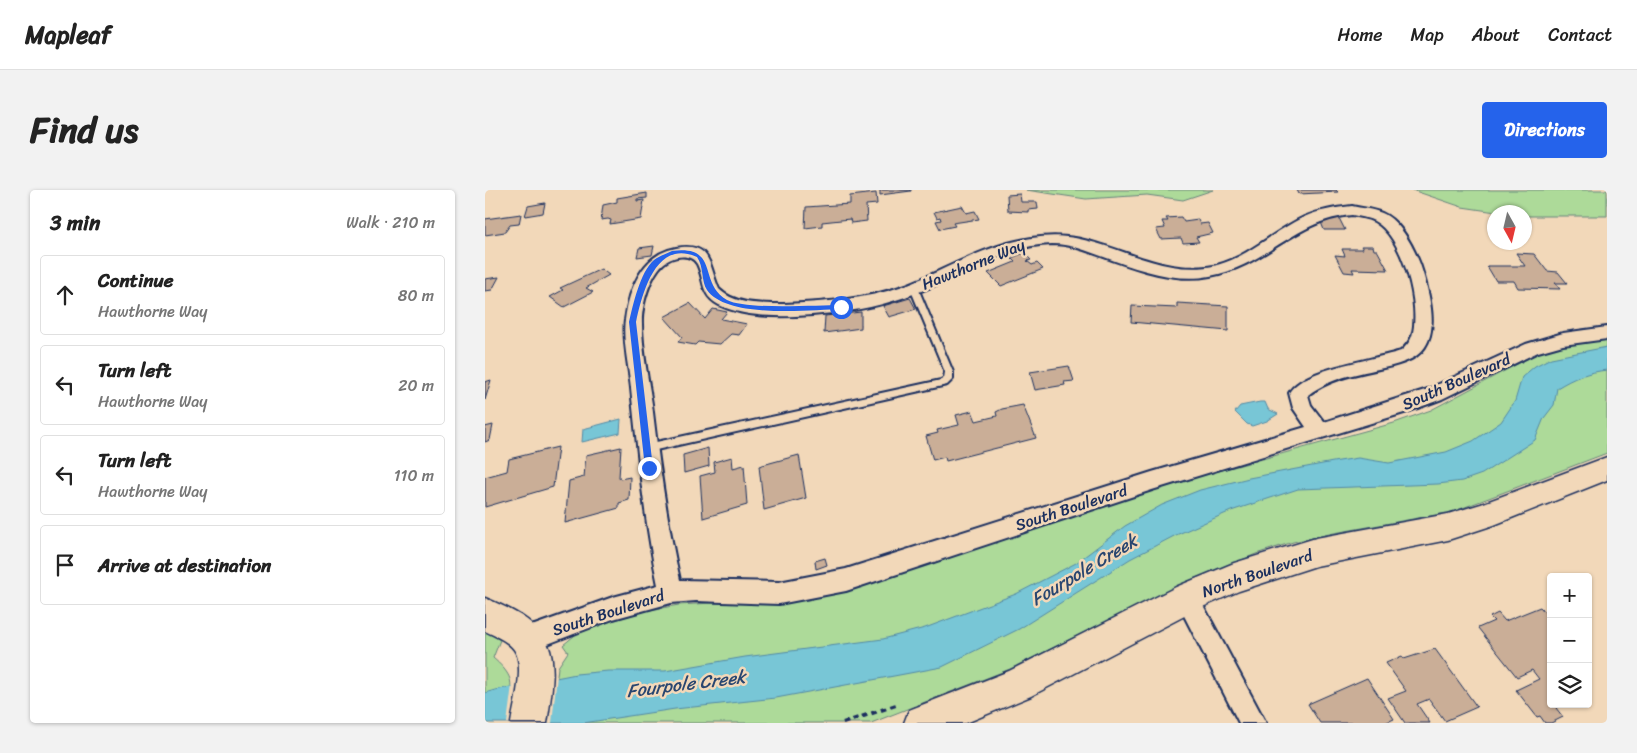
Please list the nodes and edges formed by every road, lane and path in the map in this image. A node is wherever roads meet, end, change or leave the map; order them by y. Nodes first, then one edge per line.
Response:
1 (914, 288) junction
2 (1607, 333) edge
3 (1320, 431) junction
4 (647, 448) junction
5 (1607, 468) edge
6 (671, 592) junction
7 (1187, 598) junction
8 (485, 614) edge
9 (531, 647) junction
10 (529, 723) edge
11 (922, 723) edge
12 (1253, 723) edge

1 - 3 street, Hawthorne Way
1 - 4 lane
1 - 4 street, Hawthorne Way
2 - 3 street, South Boulevard
3 - 6 street, South Boulevard
4 - 6 street, Hawthorne Way
5 - 7 street, North Boulevard
6 - 9 street, South Boulevard
7 - 11 street, North Boulevard
7 - 12 street
8 - 9 street
9 - 10 street

